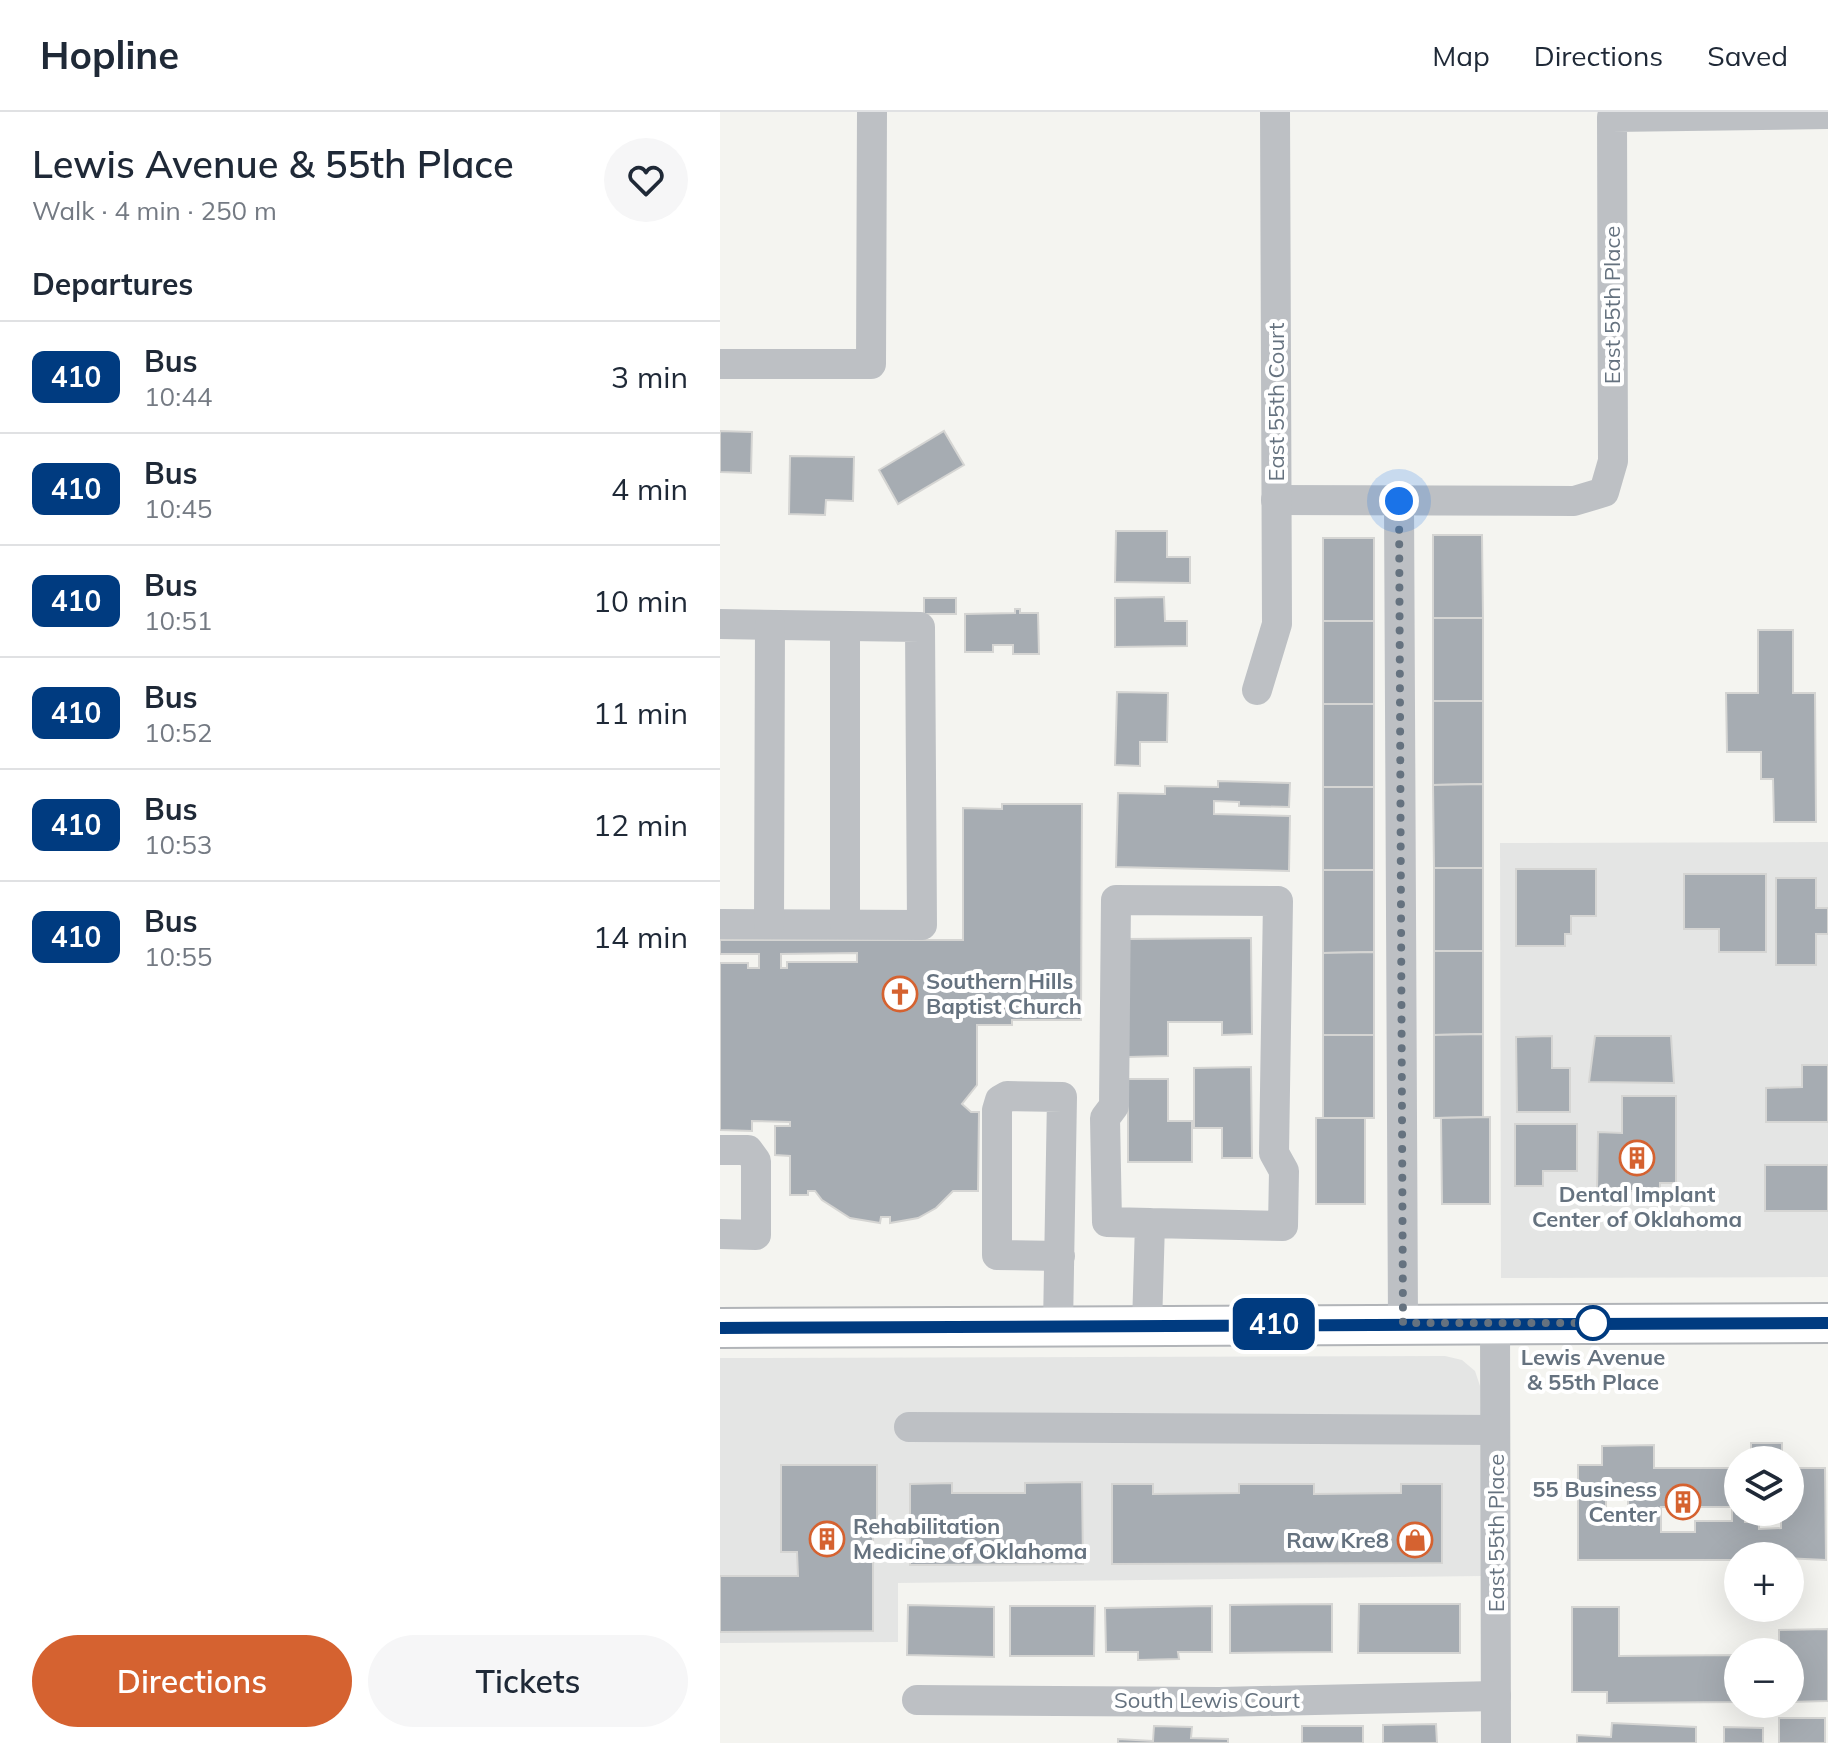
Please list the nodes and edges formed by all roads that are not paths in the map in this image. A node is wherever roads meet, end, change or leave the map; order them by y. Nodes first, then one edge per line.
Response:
1 (872, 112) edge
2 (1275, 112) edge
3 (1828, 114) edge
4 (720, 364) edge
5 (1276, 500) junction
6 (1399, 501) junction
7 (720, 624) edge
8 (770, 625) junction
9 (845, 626) junction
10 (1257, 690) dead end
11 (720, 924) edge
12 (769, 924) junction
13 (845, 924) junction
14 (720, 1150) edge
15 (1150, 1223) junction
16 (720, 1234) edge
17 (1060, 1256) junction
18 (1403, 1323) junction
19 (1495, 1323) junction
20 (1828, 1323) edge
21 (1058, 1326) junction
22 (1147, 1326) junction
23 (720, 1328) edge
24 (909, 1427) dead end
25 (1495, 1430) junction
26 (1496, 1696) junction
27 (917, 1700) dead end
28 (1496, 1743) edge

1 - 4 street
2 - 5 street, East 55th Court
3 - 6 street, East 55th Place
5 - 6 street
5 - 10 street, East 55th Court
6 - 18 street
7 - 8 street
8 - 9 street
8 - 12 street
9 - 13 street
9 - 13 street
11 - 12 street
12 - 13 street
14 - 16 street
15 - 15 street
15 - 22 street
17 - 17 street
17 - 21 street
18 - 19 main road
18 - 22 main road
19 - 20 main road
19 - 25 street, East 55th Place
21 - 22 main road
21 - 23 main road
24 - 25 street
25 - 26 street, East 55th Place
26 - 27 street, South Lewis Court
26 - 28 street, East 55th Place

